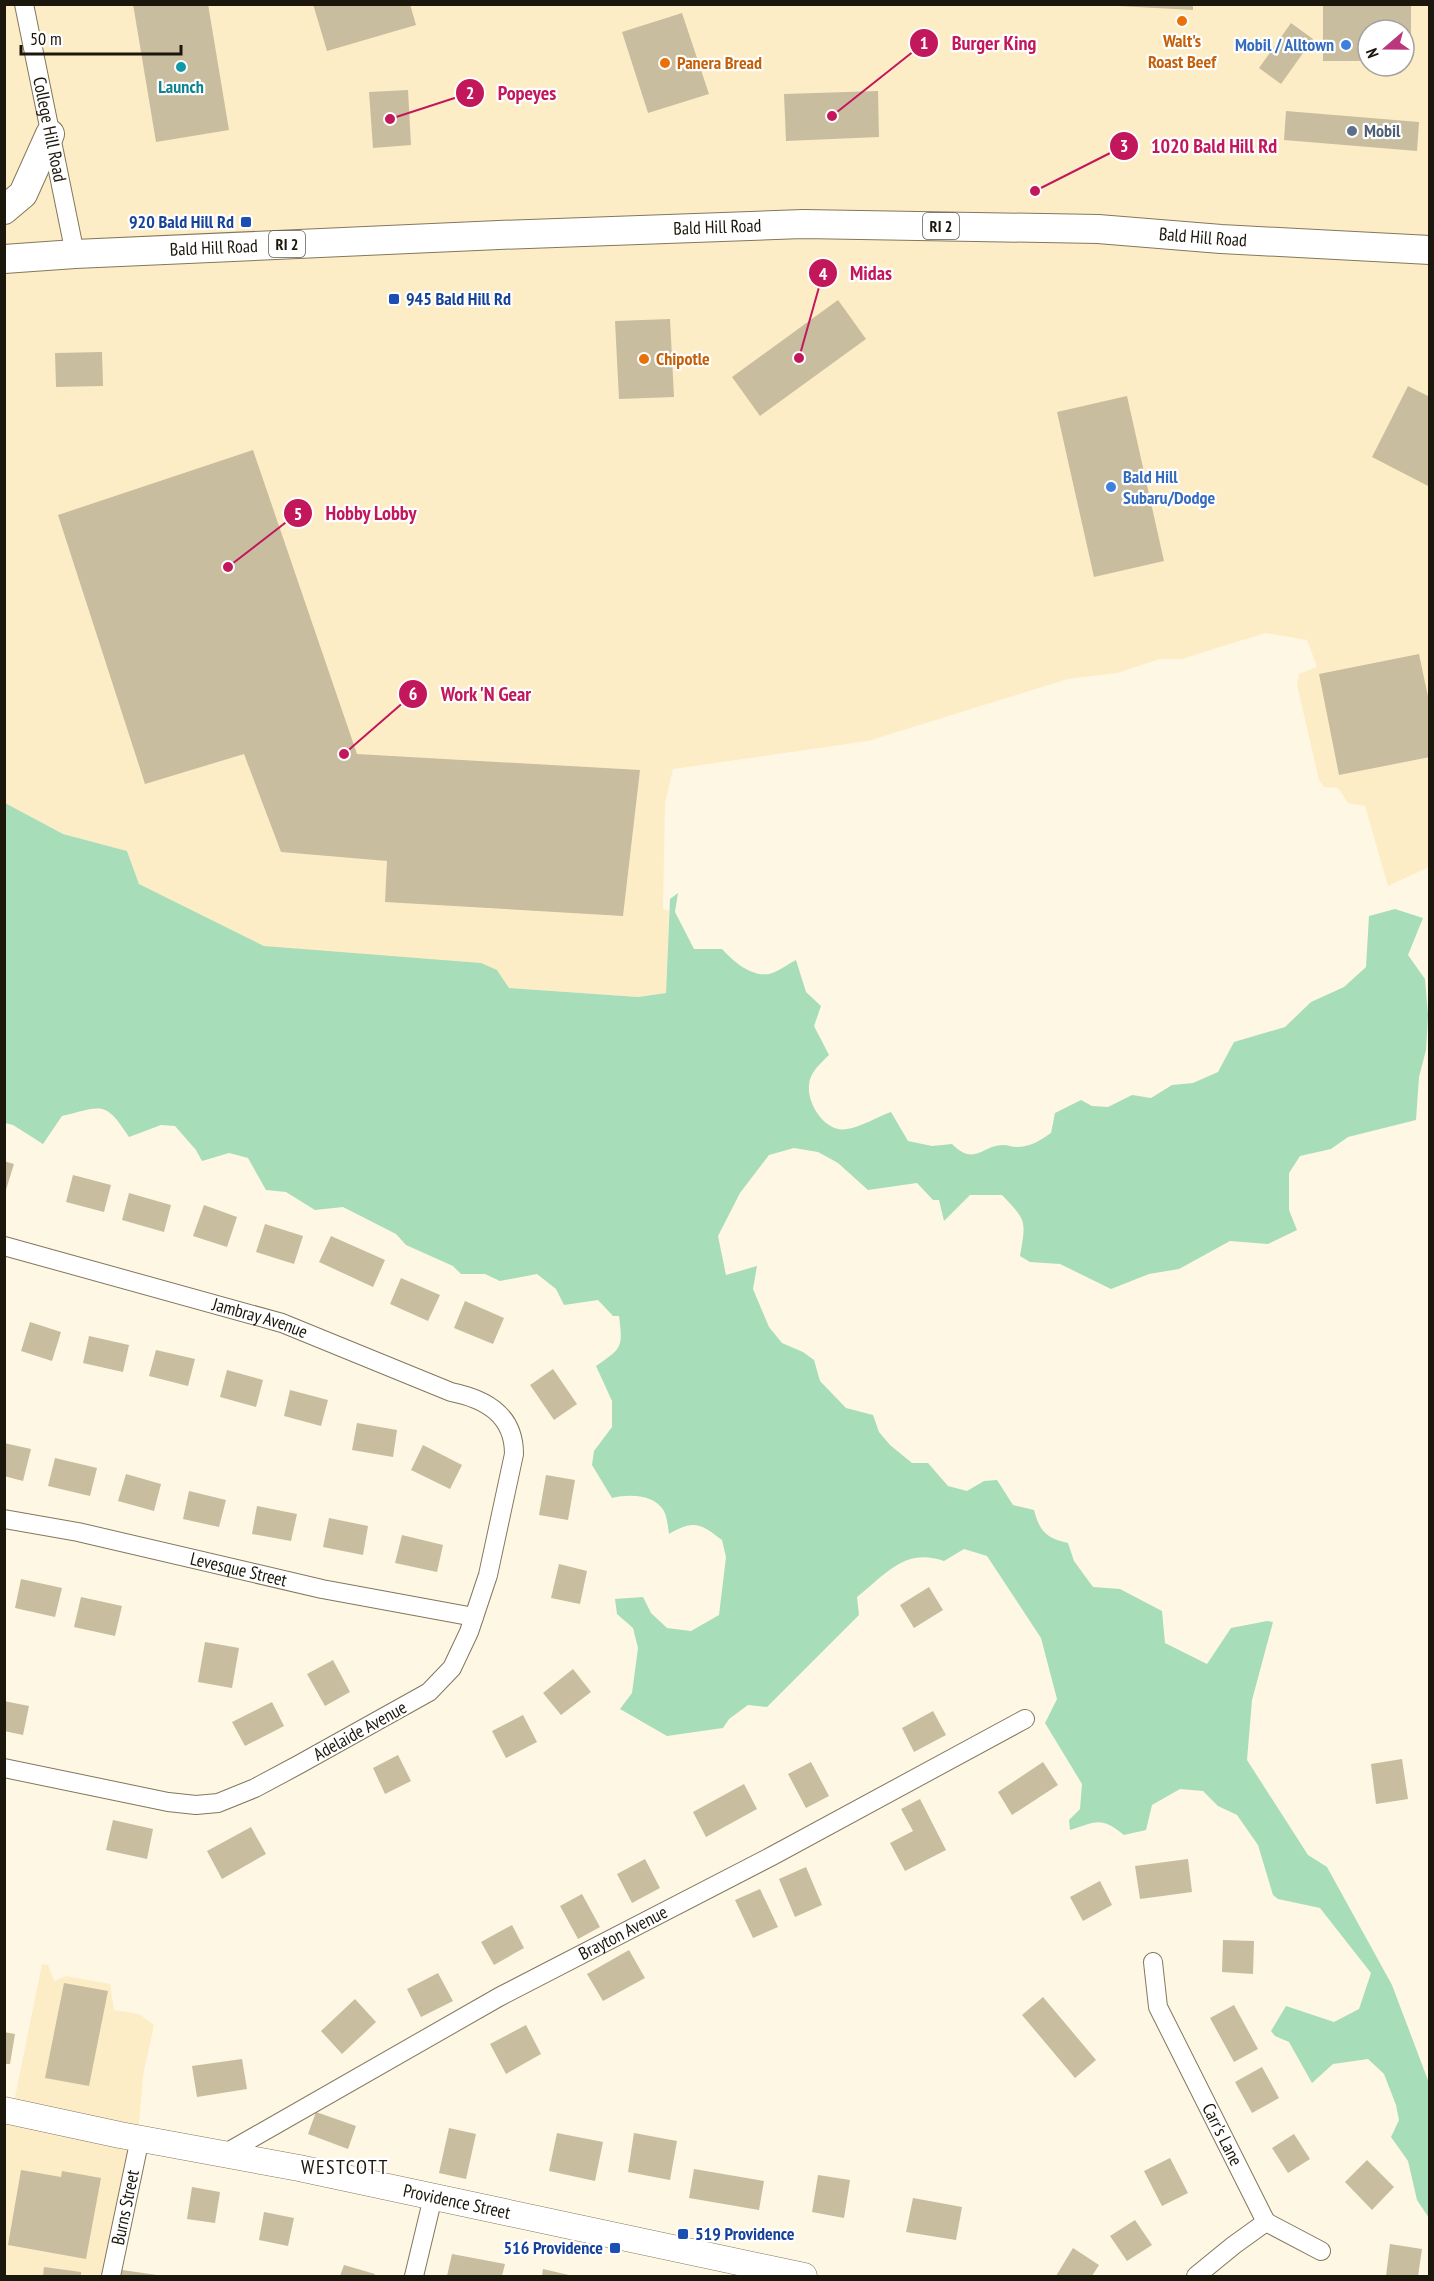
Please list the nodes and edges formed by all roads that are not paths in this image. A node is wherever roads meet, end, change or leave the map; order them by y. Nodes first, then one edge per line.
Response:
1 (24, 4) edge
2 (50, 134) junction
3 (4, 210) edge
4 (1430, 228) edge
5 (1383, 247) junction
6 (1430, 250) edge
7 (75, 254) junction
8 (4, 259) edge
9 (1430, 267) edge
10 (4, 1246) edge
11 (501, 1418) joint
12 (4, 1519) edge
13 (474, 1617) junction
14 (1025, 1719) dead end
15 (4, 1768) edge
16 (1152, 1962) dead end
17 (4, 2110) edge
18 (140, 2138) junction
19 (226, 2153) junction
20 (434, 2197) junction
21 (1266, 2222) junction
22 (1321, 2251) dead end
23 (111, 2277) edge
24 (414, 2277) edge
25 (804, 2277) edge
26 (1196, 2277) edge

1 - 2 street, College Hill Road
2 - 3 main road
2 - 7 street, College Hill Road
4 - 5 main road
5 - 6 main road, Bald Hill Road / RI 2
5 - 7 main road, Bald Hill Road / RI 2
5 - 9 main road
7 - 8 main road, Bald Hill Road / RI 2
10 - 11 street, Jambray Avenue
11 - 13 street, Adelaide Avenue
12 - 13 street, Levesque Street
13 - 15 street, Adelaide Avenue
14 - 19 street, Brayton Avenue
16 - 21 street, Carr's Lane
17 - 18 main road, Providence Street
18 - 19 main road, Providence Street
18 - 23 street, Burns Street
19 - 20 main road, Providence Street
20 - 24 street
20 - 25 main road, Providence Street
21 - 22 street
21 - 26 street

